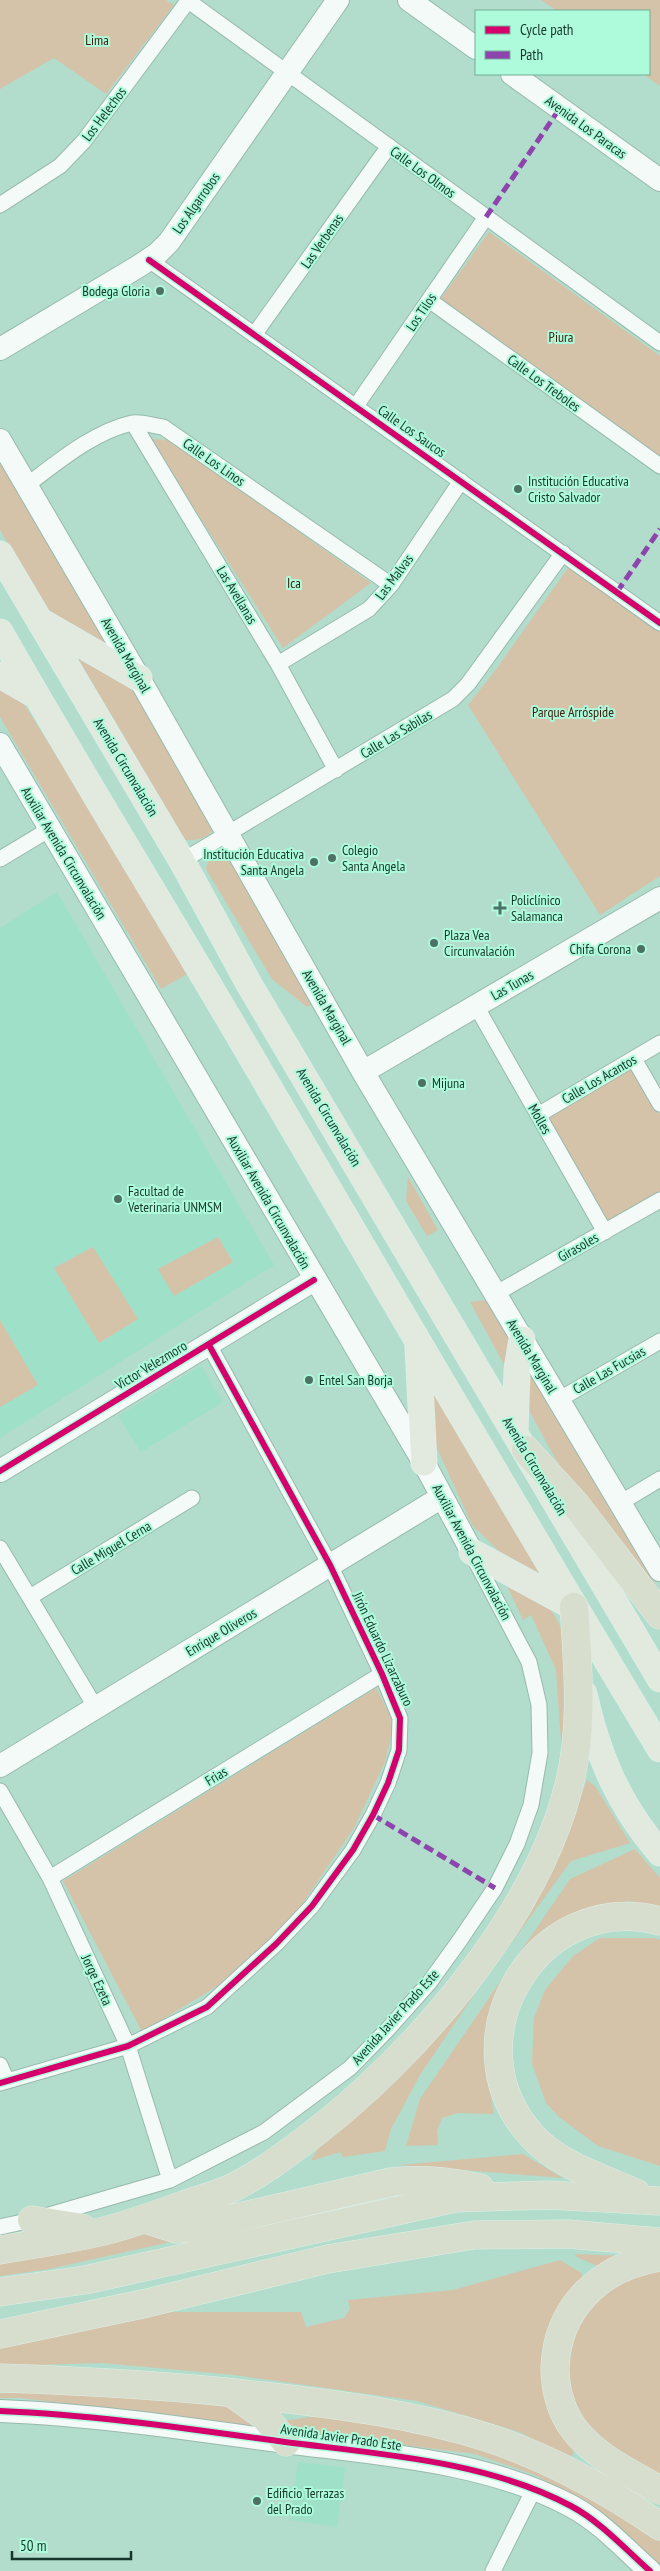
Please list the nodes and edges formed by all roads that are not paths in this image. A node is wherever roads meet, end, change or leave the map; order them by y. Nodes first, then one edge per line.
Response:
1 (187, 0) edge
2 (338, 0) edge
3 (409, 0) edge
4 (475, 47) edge
5 (287, 73) junction
6 (513, 75) edge
7 (389, 146) junction
8 (660, 180) edge
9 (2, 200) edge
10 (486, 217) junction
11 (149, 260) junction
12 (429, 300) junction
13 (254, 335) junction
14 (660, 343) edge
15 (0, 349) edge
16 (356, 406) junction
17 (133, 423) junction
18 (0, 440) edge
19 (660, 466) edge
20 (461, 481) junction
21 (27, 485) junction
22 (0, 554) edge
23 (563, 554) junction
24 (391, 585) junction
25 (40, 621) junction
26 (660, 623) edge
27 (0, 632) edge
28 (278, 664) junction
29 (0, 675) edge
30 (139, 678) junction
31 (36, 695) junction
32 (0, 744) edge
33 (336, 770) junction
34 (50, 829) junction
35 (228, 834) junction
36 (0, 860) edge
37 (182, 861) junction
38 (660, 898) edge
39 (476, 1006) junction
40 (660, 1044) edge
41 (634, 1059) junction
42 (363, 1072) junction
43 (660, 1104) edge
44 (538, 1114) junction
45 (660, 1200) edge
46 (605, 1232) junction
47 (314, 1280) junction
48 (495, 1294) junction
49 (522, 1339) junction
50 (660, 1341) edge
51 (418, 1344) junction
52 (209, 1345) junction
53 (558, 1400) junction
54 (521, 1441) junction
55 (424, 1463) junction
56 (0, 1471) edge
57 (660, 1479) edge
58 (192, 1498) dead end
59 (442, 1498) junction
60 (620, 1503) junction
61 (0, 1548) edge
62 (472, 1552) junction
63 (330, 1565) junction
64 (660, 1570) edge
65 (30, 1597) junction
66 (574, 1607) junction
67 (660, 1615) edge
68 (579, 1670) junction
69 (382, 1674) junction
70 (660, 1679) edge
71 (96, 1708) junction
72 (660, 1750) edge
73 (540, 1753) joint
74 (0, 1766) edge
75 (0, 1791) edge
76 (660, 1853) edge
77 (50, 1878) junction
78 (660, 1921) edge
79 (128, 2046) junction
80 (0, 2065) edge
81 (4, 2082) edge
82 (170, 2180) junction
83 (514, 2195) junction
84 (658, 2201) edge
85 (145, 2219) junction
86 (32, 2220) junction
87 (0, 2227) edge
88 (103, 2231) junction
89 (660, 2242) edge
90 (0, 2250) edge
91 (660, 2257) edge
92 (0, 2292) edge
93 (0, 2334) edge
94 (8, 2379) edge
95 (231, 2392) junction
96 (0, 2411) edge
97 (286, 2442) junction
98 (534, 2489) junction
99 (660, 2490) edge
100 (660, 2526) edge
101 (493, 2571) edge
102 (650, 2571) edge

1 - 5 street, Calle Los Olmos
1 - 9 street, Los Helechos
2 - 5 street, Los Algarrobos
3 - 4 street
5 - 7 street, Calle Los Olmos
5 - 11 street, Los Algarrobos
6 - 8 street, Avenida Los Paracas
7 - 10 street, Calle Los Olmos
7 - 13 street, Las Verbenas
10 - 12 street, Los Tilos
10 - 14 street, Calle Los Olmos
11 - 13 street, Calle Los Saucos
11 - 15 street, Los Algarrobos
12 - 16 street, Los Tilos
12 - 19 street, Calle Los Treboles
13 - 16 street, Calle Los Saucos
16 - 20 street, Calle Los Saucos
17 - 21 street, Calle Los Linos
17 - 24 street, Calle Los Linos
17 - 28 street, Las Avellanas
18 - 21 street, Avenida Marginal
20 - 23 street, Calle Los Saucos
20 - 24 street, Las Malvas
21 - 30 street, Avenida Marginal
22 - 25 main road, Avenida Circunvalación
23 - 26 street, Calle Los Saucos
23 - 33 street, Calle Las Sabilas
24 - 28 street, Las Malvas
25 - 30 main road
25 - 37 main road, Avenida Circunvalación
27 - 31 main road
28 - 33 street, Las Avellanas
29 - 31 main road
30 - 35 street, Avenida Marginal
31 - 51 main road
32 - 34 street, Auxiliar Avenida Circunvalación
33 - 35 street, Calle Las Sabilas
34 - 36 street
34 - 47 street, Auxiliar Avenida Circunvalación
35 - 37 street, Calle Las Sabilas
35 - 42 street, Avenida Marginal
37 - 54 main road, Avenida Circunvalación
38 - 39 street, Las Tunas
39 - 42 street, Las Tunas
39 - 44 street, Molles
40 - 41 street, Calle Los Acantos
41 - 43 street
41 - 44 street, Calle Los Acantos
42 - 48 street, Avenida Marginal
44 - 46 street, Molles
45 - 46 street, Girasoles
46 - 48 street, Girasoles
47 - 52 street, Víctor Velezmoro
47 - 55 street, Auxiliar Avenida Circunvalación
48 - 49 street, Avenida Marginal
49 - 53 street, Avenida Marginal
49 - 54 main road
50 - 53 street, Calle Las Fucsias
51 - 55 main road
51 - 66 main road
52 - 56 street, Víctor Velezmoro
52 - 63 street, Jirón Eduardo Lizarzaburo
53 - 60 street, Avenida Marginal
54 - 67 highway
54 - 70 main road, Avenida Circunvalación
55 - 59 street, Auxiliar Avenida Circunvalación
57 - 60 street
58 - 65 street, Calle Miguel Cerna
59 - 62 street, Auxiliar Avenida Circunvalación
59 - 63 street, Enrique Oliveros
60 - 64 street, Avenida Marginal
61 - 65 street
62 - 66 main road
62 - 73 street, Auxiliar Avenida Circunvalación
63 - 69 street, Jirón Eduardo Lizarzaburo
63 - 71 street, Enrique Oliveros
65 - 71 street
66 - 68 highway
66 - 72 main road
68 - 76 main road
68 - 85 highway
69 - 77 street, Frias
69 - 79 street, Jirón Eduardo Lizarzaburo
71 - 74 street, Enrique Oliveros
73 - 82 street, Avenida Javier Prado Este
75 - 77 street, Jorge Ezeta
77 - 79 street, Jorge Ezeta
78 - 84 highway
79 - 81 street, Jirón Eduardo Lizarzaburo
79 - 82 street, Jorge Ezeta
80 - 81 street
82 - 86 street, Avenida Javier Prado Este
83 - 84 highway
83 - 85 highway
83 - 92 highway
85 - 88 highway
86 - 87 street, Avenida Javier Prado Este
86 - 88 highway
88 - 90 highway
89 - 93 highway
91 - 99 highway
94 - 95 highway
95 - 97 highway
95 - 100 highway
96 - 97 street, Avenida Javier Prado Este
97 - 98 street, Avenida Javier Prado Este
98 - 101 street
98 - 102 street, Avenida Javier Prado Este

